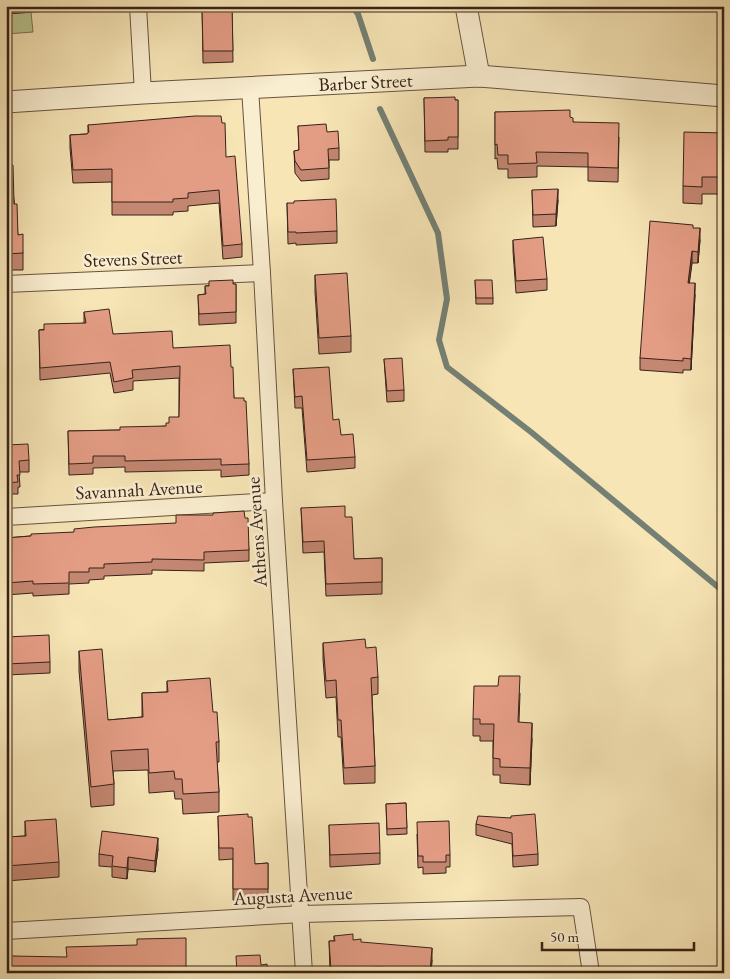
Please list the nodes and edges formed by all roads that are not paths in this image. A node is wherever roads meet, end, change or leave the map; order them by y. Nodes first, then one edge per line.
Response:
1 (138, 6) edge
2 (466, 6) edge
3 (478, 76) junction
4 (250, 88) junction
5 (143, 93) junction
6 (724, 96) edge
7 (6, 102) edge
8 (262, 273) junction
9 (6, 284) edge
10 (274, 501) junction
11 (6, 517) edge
12 (302, 914) junction
13 (6, 931) edge
14 (304, 973) edge
15 (591, 973) edge

1 - 5 street
2 - 3 street
3 - 4 street, Barber Street
3 - 6 street, Barber Street
4 - 5 street, Barber Street
4 - 8 street, Athens Avenue
5 - 7 street, Barber Street
8 - 9 street, Stevens Street
8 - 10 street, Athens Avenue
10 - 11 street, Savannah Avenue
10 - 12 street, Athens Avenue
12 - 13 street, Augusta Avenue
12 - 14 street, Athens Avenue
12 - 15 street, Augusta Avenue

